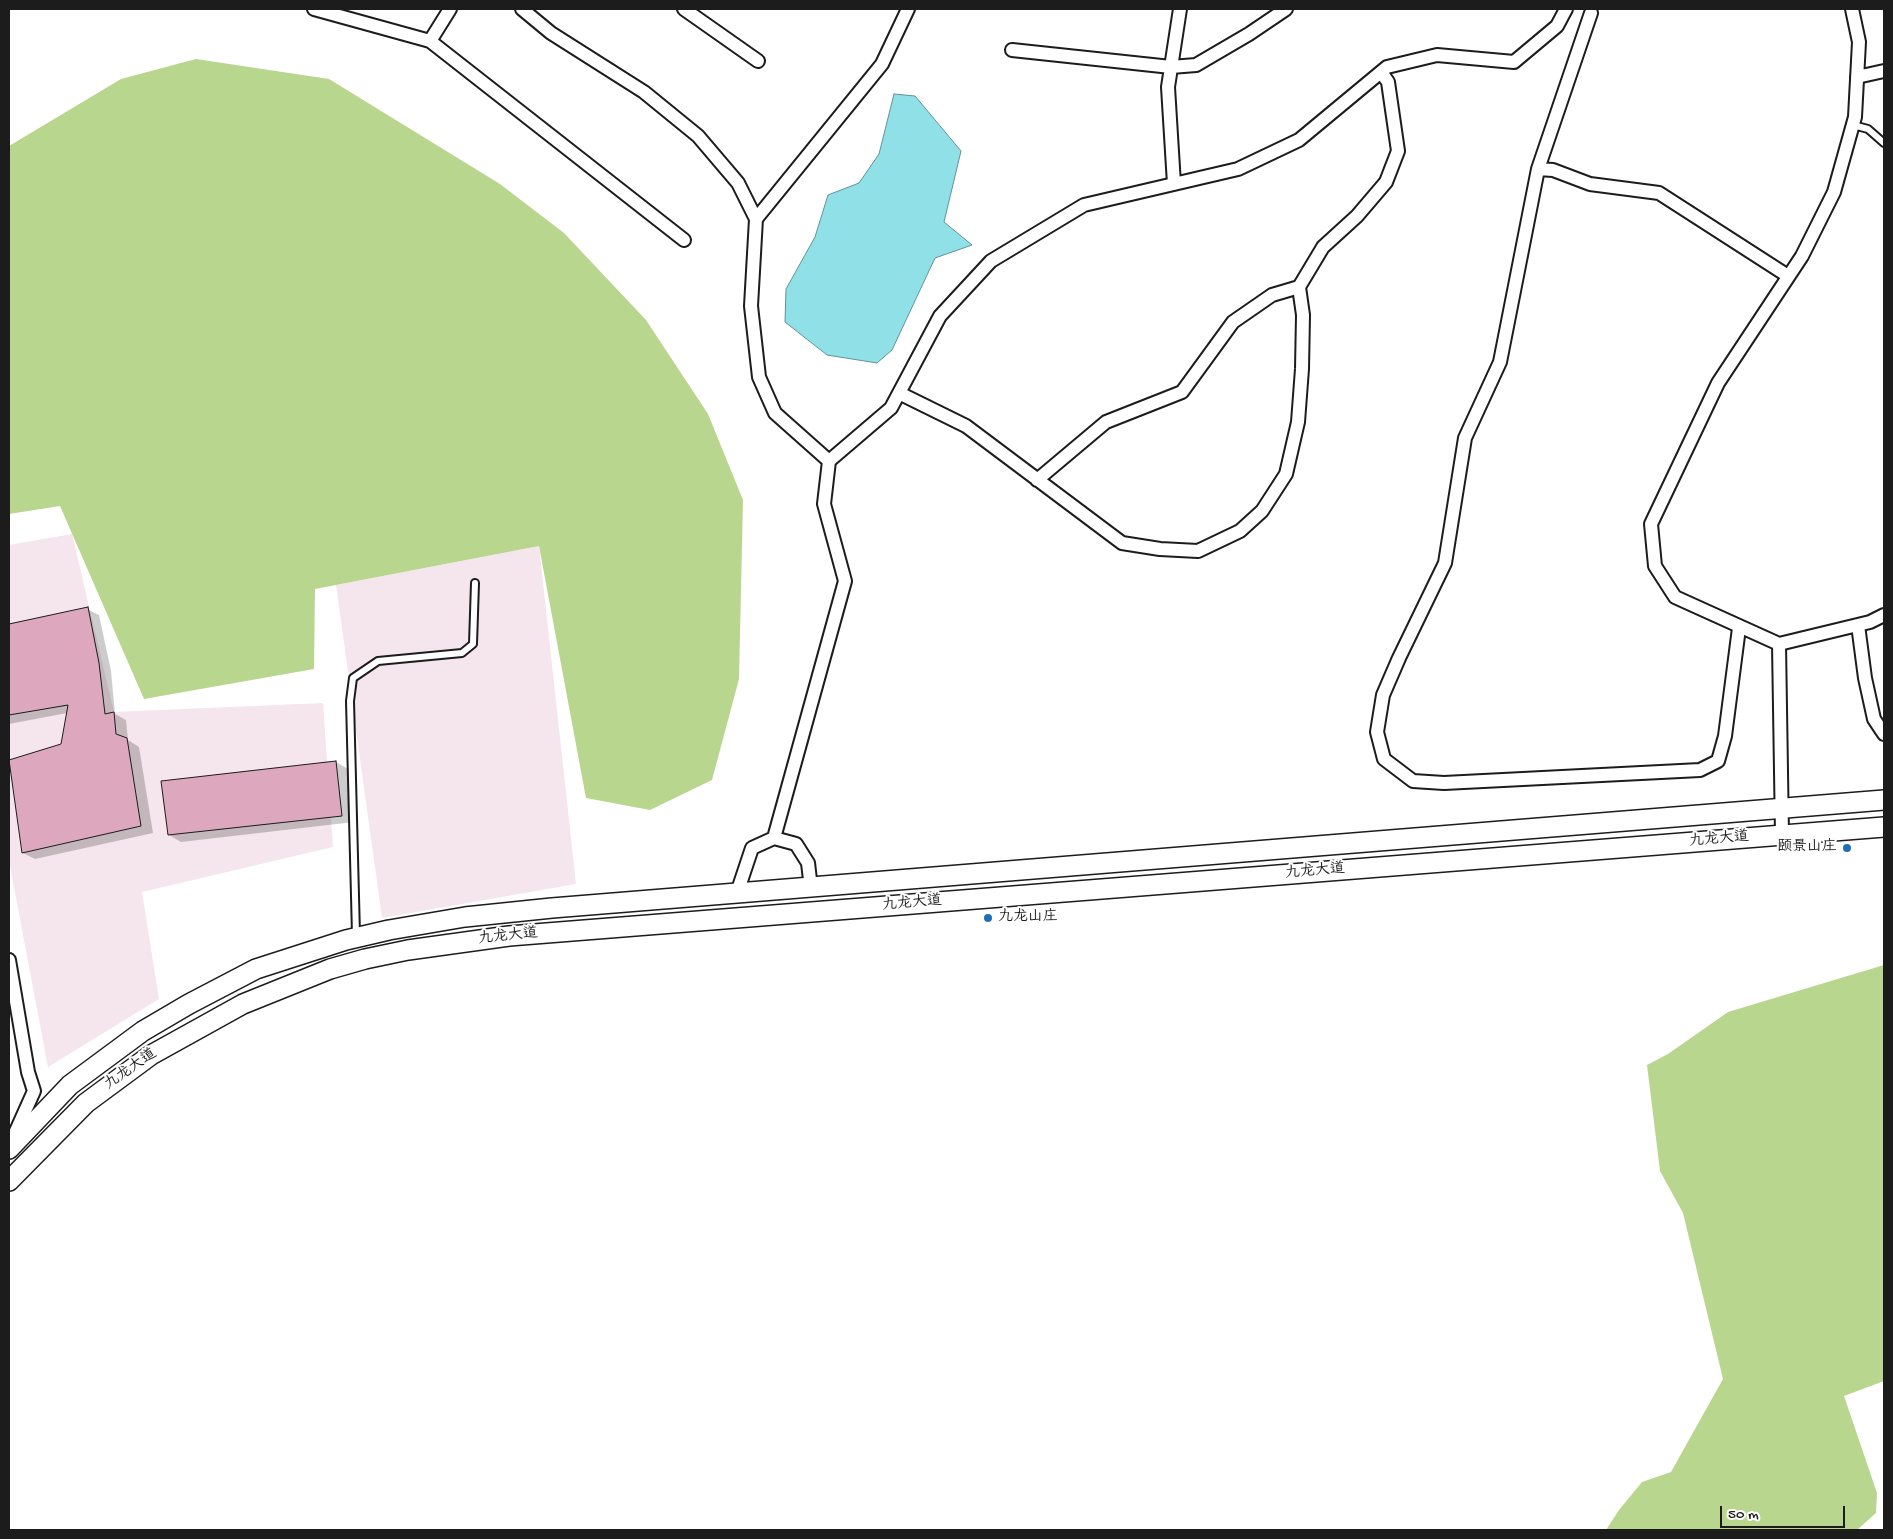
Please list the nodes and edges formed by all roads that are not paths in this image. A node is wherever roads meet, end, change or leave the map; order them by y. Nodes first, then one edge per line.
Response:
1 (314, 9) edge
2 (450, 9) edge
3 (522, 9) edge
4 (684, 9) edge
5 (908, 9) edge
6 (1180, 9) edge
7 (1286, 9) edge
8 (1566, 9) edge
9 (1852, 9) edge
10 (1592, 12) dead end
11 (430, 41) junction
12 (1012, 50) dead end
13 (758, 61) dead end
14 (1171, 67) junction
15 (1884, 71) edge
16 (1381, 72) junction
17 (1857, 76) junction
18 (1853, 125) junction
19 (1884, 143) edge
20 (1538, 170) junction
21 (1174, 184) junction
22 (756, 219) junction
23 (684, 240) dead end
24 (1788, 276) junction
25 (1299, 287) junction
26 (899, 393) junction
27 (829, 461) junction
28 (1037, 480) junction
29 (475, 583) dead end
30 (1884, 615) edge
31 (1858, 625) junction
32 (1739, 628) junction
33 (1779, 644) junction
34 (1884, 734) edge
35 (1884, 800) edge
36 (1782, 808) junction
37 (1884, 827) edge
38 (1782, 836) junction
39 (774, 838) junction
40 (811, 888) junction
41 (781, 890) junction
42 (737, 893) junction
43 (784, 914) junction
44 (356, 937) junction
45 (9, 960) edge
46 (9, 1149) edge
47 (26, 1163) junction
48 (9, 1181) edge

1 - 11 street
2 - 11 street
3 - 22 street
4 - 13 street
5 - 22 street
6 - 14 street
7 - 14 street
8 - 16 street
9 - 17 street
10 - 20 street
11 - 23 street
12 - 14 street
14 - 21 street
15 - 17 street
16 - 21 street
16 - 25 street
17 - 18 street
18 - 19 lane
18 - 24 street
20 - 24 street
20 - 32 street
21 - 26 street
22 - 27 street
24 - 32 street
25 - 28 street
25 - 28 street
26 - 27 street
26 - 28 street
27 - 39 street
29 - 44 lane
30 - 31 street
31 - 33 street
31 - 34 street
32 - 33 street
33 - 36 street
35 - 36 main road, 九龙大道
36 - 38 street
36 - 40 main road, 九龙大道
37 - 38 main road, 九龙大道
38 - 43 main road, 九龙大道
39 - 40 street
39 - 42 street
40 - 41 main road, 九龙大道
41 - 42 main road, 九龙大道
41 - 43 main road
42 - 44 main road, 九龙大道
43 - 47 main road, 九龙大道
44 - 46 main road, 九龙大道
45 - 46 street
46 - 47 street
47 - 48 main road, 九龙大道

